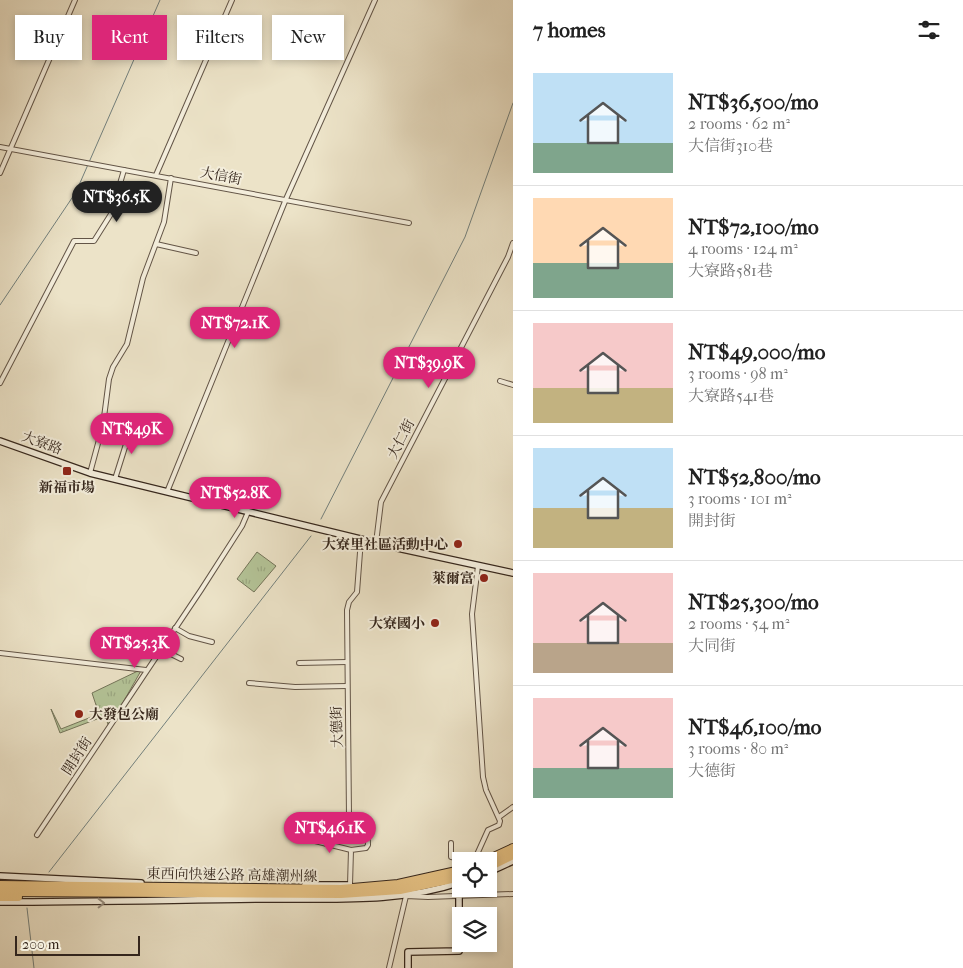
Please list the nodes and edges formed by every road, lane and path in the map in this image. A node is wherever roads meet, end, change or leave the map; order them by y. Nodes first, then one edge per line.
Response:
1 (75, 0) edge
2 (232, 0) edge
3 (375, 0) edge
4 (0, 147) edge
5 (11, 149) junction
6 (124, 170) junction
7 (0, 173) edge
8 (156, 175) junction
9 (171, 178) junction
10 (286, 199) junction
11 (409, 223) dead end
12 (513, 243) edge
13 (156, 244) junction
14 (196, 252) dead end
15 (500, 382) dead end
16 (0, 383) edge
17 (513, 386) edge
18 (132, 425) dead end
19 (0, 441) edge
20 (90, 473) junction
21 (115, 479) junction
22 (167, 492) junction
23 (248, 512) junction
24 (360, 539) junction
25 (376, 542) junction
26 (478, 566) junction
27 (513, 572) edge
28 (175, 628) junction
29 (212, 642) dead end
30 (103, 643) dead end
31 (161, 649) junction
32 (0, 652) edge
33 (155, 657) junction
34 (181, 658) dead end
35 (347, 662) junction
36 (299, 663) dead end
37 (146, 670) junction
38 (249, 683) dead end
39 (347, 686) junction
40 (513, 807) edge
41 (499, 817) junction
42 (38, 835) dead end
43 (315, 841) dead end
44 (451, 844) dead end
45 (513, 846) edge
46 (351, 850) junction
47 (478, 852) edge
48 (497, 852) edge
49 (497, 855) edge
50 (513, 855) edge
51 (452, 857) edge
52 (513, 861) edge
53 (497, 863) edge
54 (452, 868) edge
55 (497, 868) edge
56 (452, 872) edge
57 (0, 876) edge
58 (452, 879) edge
59 (0, 880) edge
60 (452, 884) edge
61 (0, 885) edge
62 (350, 885) junction
63 (94, 886) junction
64 (0, 892) edge
65 (153, 893) junction
66 (513, 894) edge
67 (497, 895) edge
68 (406, 896) junction
69 (452, 896) edge
70 (0, 897) edge
71 (459, 897) edge
72 (0, 902) edge
73 (389, 968) edge
74 (408, 968) edge

1 - 5 street
2 - 8 street
3 - 10 street
4 - 5 street, 大信街
5 - 6 street, 大信街
5 - 7 street
6 - 8 street, 大信街
6 - 16 street
8 - 9 street, 大信街
9 - 10 street, 大信街
9 - 13 street
10 - 11 street, 大信街
10 - 22 street
12 - 25 street, 大仁街
13 - 14 street
13 - 20 street
15 - 17 street
18 - 21 street
19 - 20 main road, 大寮路
20 - 21 main road, 大寮路
21 - 22 main road, 大寮路
22 - 23 main road, 大寮路
23 - 24 main road, 大寮路
23 - 28 street, 開封街
24 - 25 main road, 大寮路
24 - 35 street, 大德街
25 - 26 main road, 大寮路
26 - 27 main road, 大寮路
26 - 41 street
28 - 29 street
28 - 31 street, 開封街
30 - 33 street
31 - 33 street, 開封街
31 - 34 street
32 - 37 street
33 - 37 street, 開封街
35 - 36 street
35 - 39 street, 大德街
37 - 42 street, 開封街
38 - 39 street
39 - 46 street, 大德街
40 - 41 street
41 - 47 street
43 - 46 street
44 - 51 street
45 - 48 main road
45 - 49 highway
46 - 62 street
50 - 53 highway
52 - 55 main road
54 - 62 main road
56 - 63 highway, 東西向快速公路 高雄潮州線
57 - 62 main road
58 - 65 highway, 東西向快速公路 高雄潮州線
59 - 63 highway
60 - 68 main road
61 - 63 highway, 東西向快速公路 高雄潮州線
64 - 65 highway, 東西向快速公路 高雄潮州線
65 - 70 highway
66 - 67 street
68 - 69 street
72 -> 68 main road
68 - 73 street
71 - 74 main road

